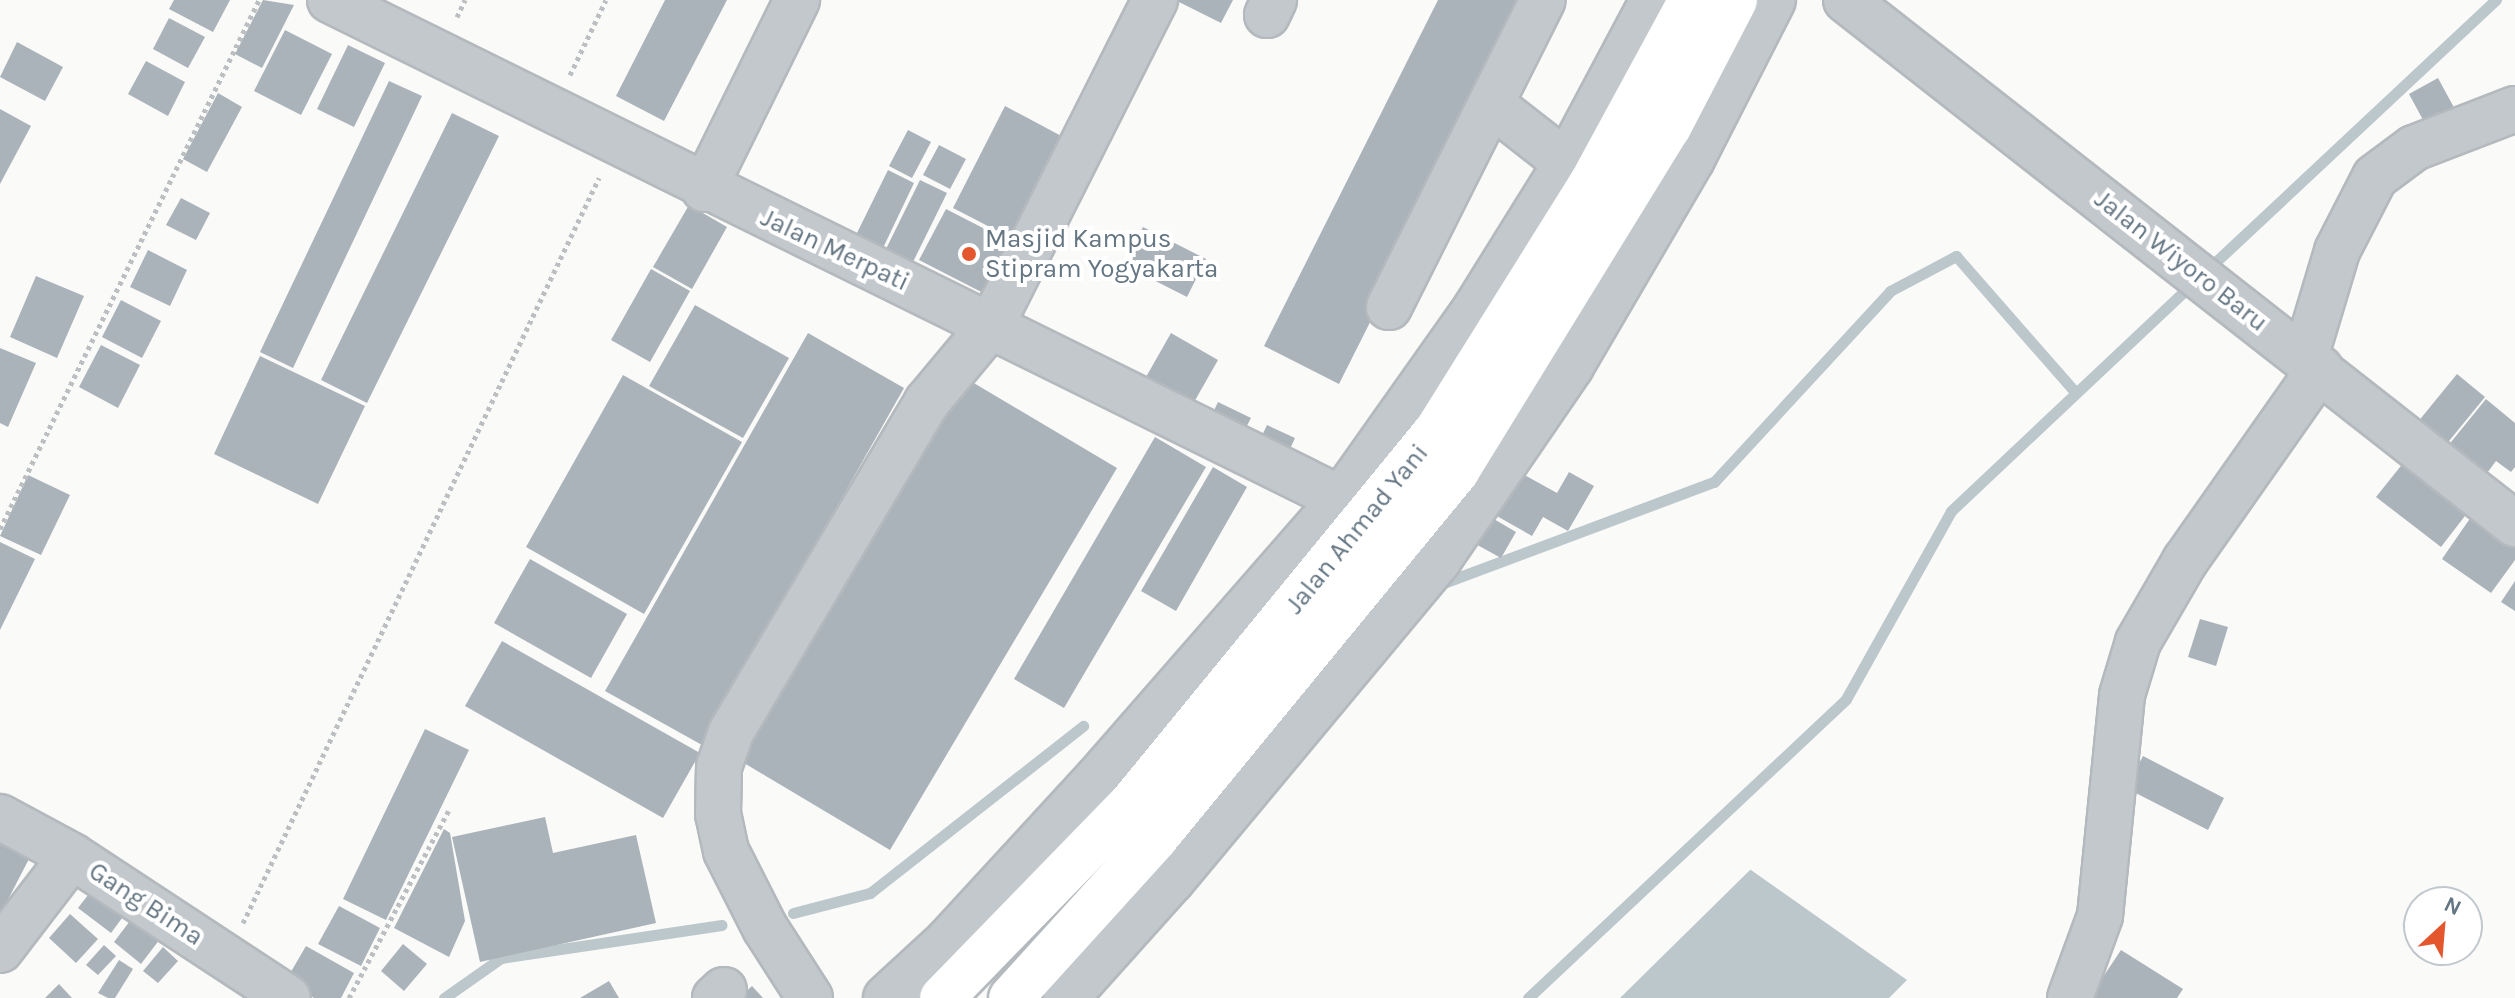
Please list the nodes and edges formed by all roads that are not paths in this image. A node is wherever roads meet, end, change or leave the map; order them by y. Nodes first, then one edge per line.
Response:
1 (330, 0) edge
2 (797, 0) edge
3 (1155, 0) edge
4 (1543, 0) edge
5 (1653, 0) edge
6 (1691, 0) edge
7 (1735, 0) edge
8 (1773, 0) edge
9 (1846, 0) edge
10 (1491, 104) junction
11 (2515, 109) edge
12 (1579, 173) junction
13 (704, 189) junction
14 (1389, 307) dead end
15 (992, 324) junction
16 (2313, 364) junction
17 (1341, 499) junction
18 (2515, 524) edge
19 (0, 817) edge
20 (72, 856) junction
21 (0, 950) edge
22 (288, 998) edge
23 (810, 998) edge
24 (886, 998) edge
25 (942, 998) edge
26 (1011, 998) edge
27 (1066, 998) edge
28 (2070, 998) edge

1 - 13 street, Jalan Merpati
2 - 13 street
3 - 15 street
4 - 10 street
5 - 12 street
6 - 12 highway, Jalan Ahmad Yani
7 - 26 highway, Jalan Ahmad Yani
8 - 27 street
9 - 16 street, Jalan Wiyoro Baru
10 - 12 street
10 - 14 street
11 - 16 street
12 - 17 street
12 - 25 highway, Jalan Ahmad Yani
13 - 15 street, Jalan Merpati
15 - 17 street, Jalan Merpati
15 - 23 street
16 - 18 street, Jalan Wiyoro Baru
16 - 28 street
17 - 24 street
19 - 20 street, Gang Bima
20 - 21 street
20 - 22 street, Gang Bima

